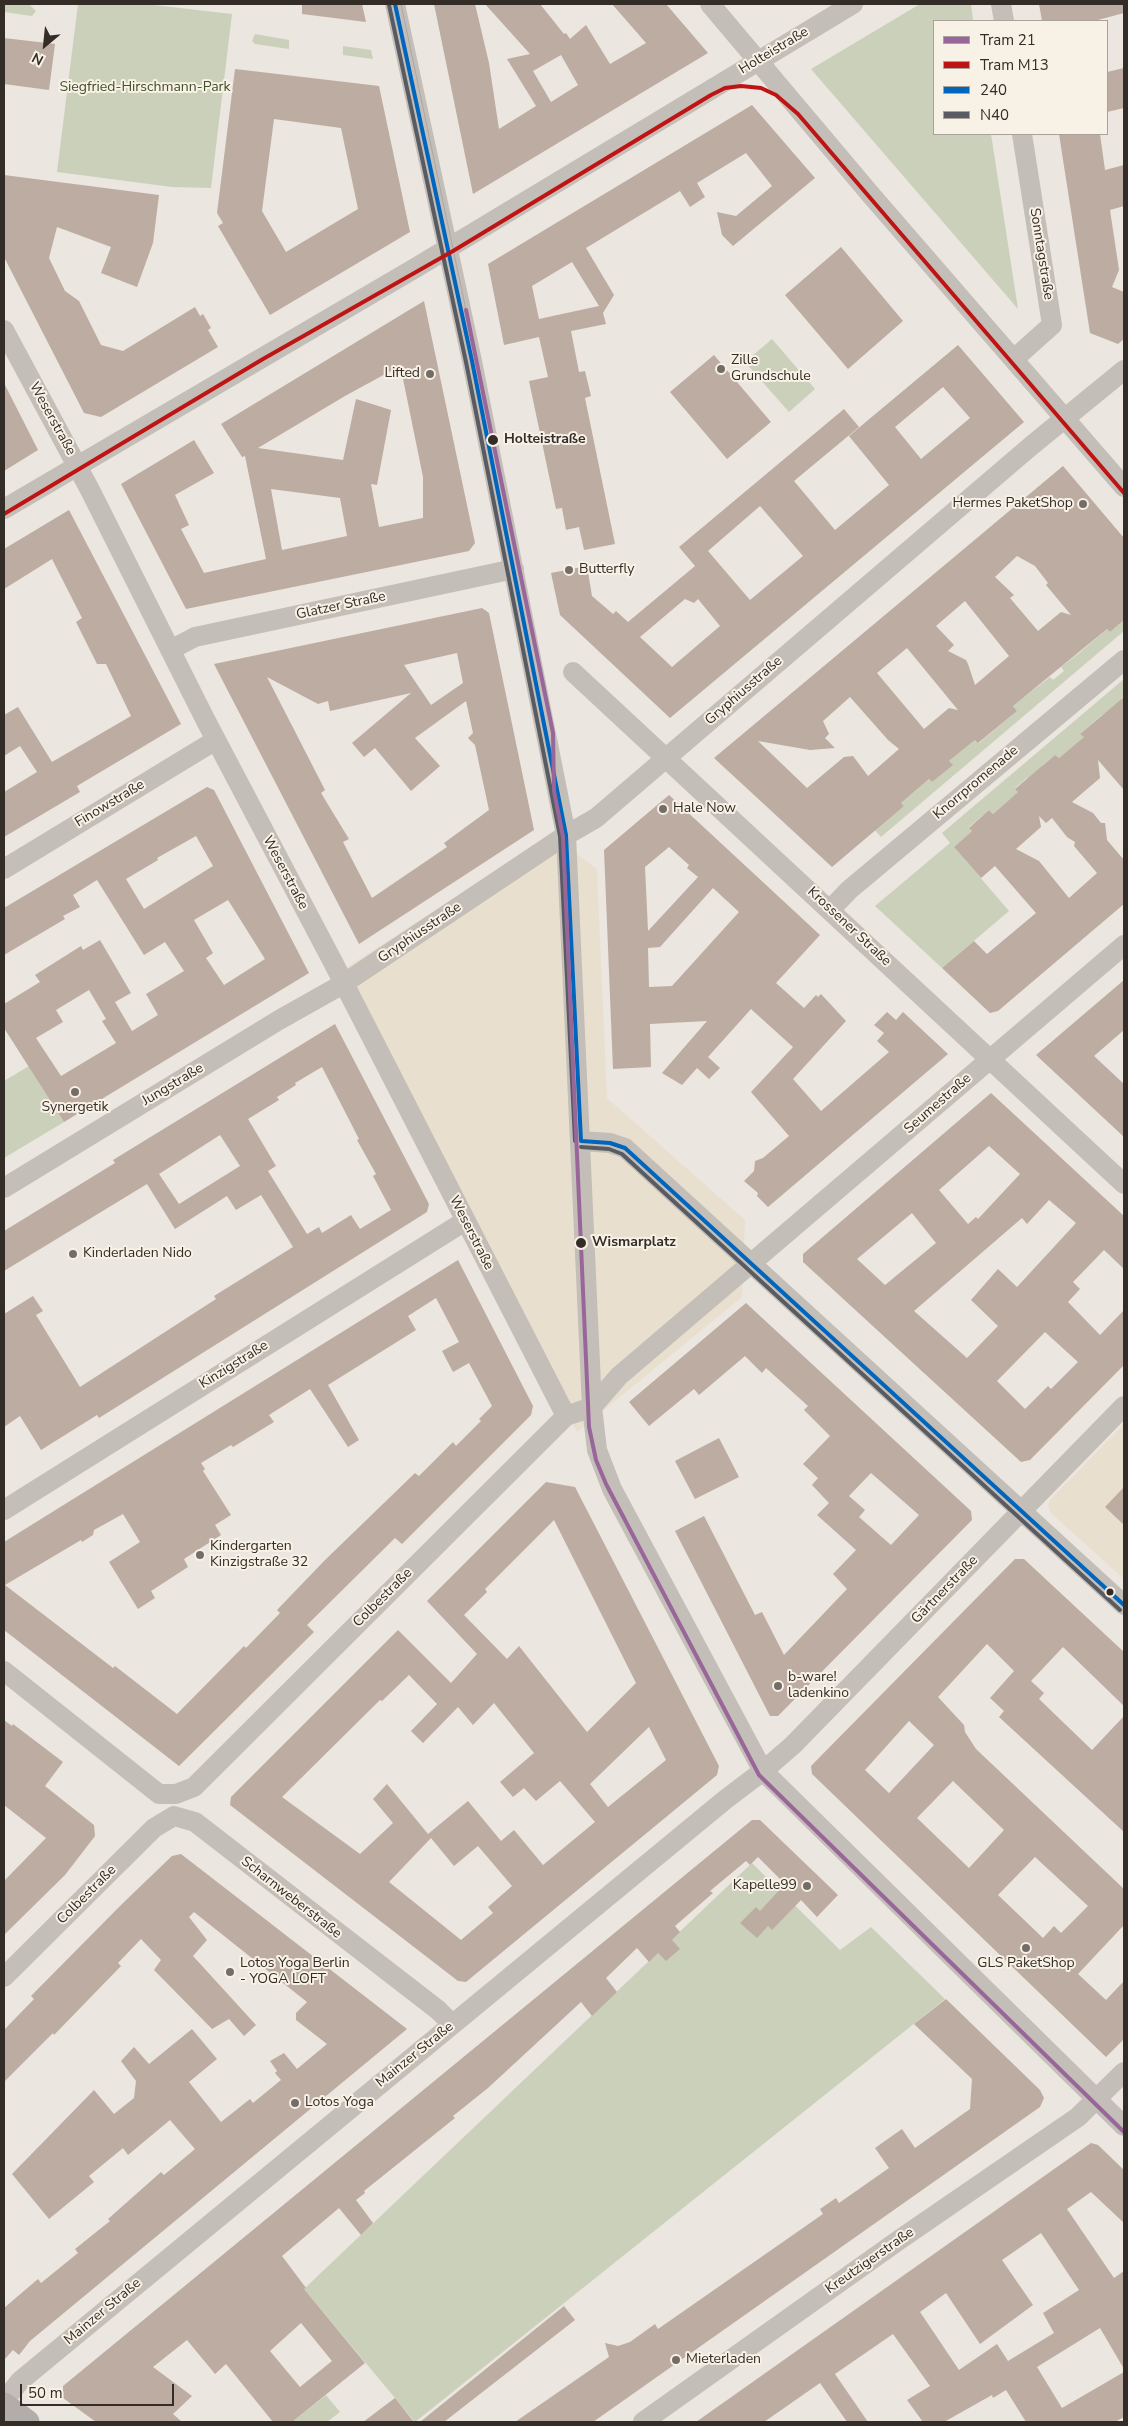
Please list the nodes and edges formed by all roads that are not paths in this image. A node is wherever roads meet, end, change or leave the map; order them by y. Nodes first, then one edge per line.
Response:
1 (395, 4) edge
2 (710, 4) edge
3 (853, 4) edge
4 (1001, 4) edge
5 (1004, 20) edge
6 (758, 61) junction
7 (1022, 135) edge
8 (449, 248) junction
9 (4, 330) edge
10 (1014, 359) junction
11 (1124, 370) edge
12 (1066, 418) junction
13 (77, 465) junction
14 (1124, 487) edge
15 (4, 509) edge
16 (514, 569) junction
17 (170, 650) junction
18 (1124, 660) edge
19 (573, 672) dead end
20 (216, 740) junction
21 (666, 758) junction
22 (566, 835) junction
23 (4, 868) edge
24 (830, 910) junction
25 (1124, 945) edge
26 (343, 984) junction
27 (990, 1059) junction
28 (581, 1141) junction
29 (1124, 1184) edge
30 (4, 1188) edge
31 (465, 1221) junction
32 (752, 1263) junction
33 (1124, 1406) edge
34 (592, 1407) junction
35 (566, 1416) junction
36 (4, 1510) edge
37 (1022, 1510) junction
38 (1124, 1605) edge
39 (4, 1671) edge
40 (763, 1771) junction
41 (174, 1816) joint
42 (4, 1977) edge
43 (452, 2024) junction
44 (1124, 2072) edge
45 (1097, 2099) junction
46 (1124, 2126) edge
47 (4, 2403) edge
48 (27, 2422) edge
49 (643, 2422) edge

1 - 8 street
2 - 6 street
3 - 6 street, Holteistraße
4 - 5 street
6 - 8 street, Holteistraße
6 - 10 street
7 - 10 street, Sonntagstraße
8 - 13 street, Holteistraße
8 - 16 street
9 - 13 street, Weserstraße
10 - 12 street
11 - 12 street, Gryphiusstraße
12 - 14 street
12 - 21 street, Gryphiusstraße
13 - 15 street, Holteistraße
13 - 17 street, Weserstraße
16 - 17 street, Glatzer Straße
16 - 22 street
17 - 20 street, Weserstraße
18 - 24 street, Knorrpromenade
19 - 21 street, Krossener Straße
20 - 23 street, Finowstraße
20 - 26 street, Weserstraße
21 - 22 street, Gryphiusstraße
21 - 24 street, Krossener Straße
22 - 26 street, Gryphiusstraße
22 - 28 street
24 - 27 street, Krossener Straße
25 - 27 street, Seumestraße
26 - 30 street, Jungstraße
26 - 31 street, Weserstraße
27 - 29 street, Krossener Straße
27 - 32 street, Seumestraße
28 - 32 street
28 - 34 street
31 - 35 street, Weserstraße
31 - 36 street, Kinzigstraße
32 - 34 street
32 - 37 street
33 - 37 street, Gärtnerstraße
34 - 35 street, Colbestraße
34 - 40 street
35 - 39 street, Colbestraße
37 - 38 street
37 - 40 street, Gärtnerstraße
40 - 43 street, Mainzer Straße
40 - 45 street
41 - 42 street, Colbestraße
41 - 43 street, Scharnweberstraße
43 - 47 street, Mainzer Straße
44 - 45 street, Kreutzigerstraße
45 - 46 street
45 - 49 street, Kreutzigerstraße
47 - 48 main road

